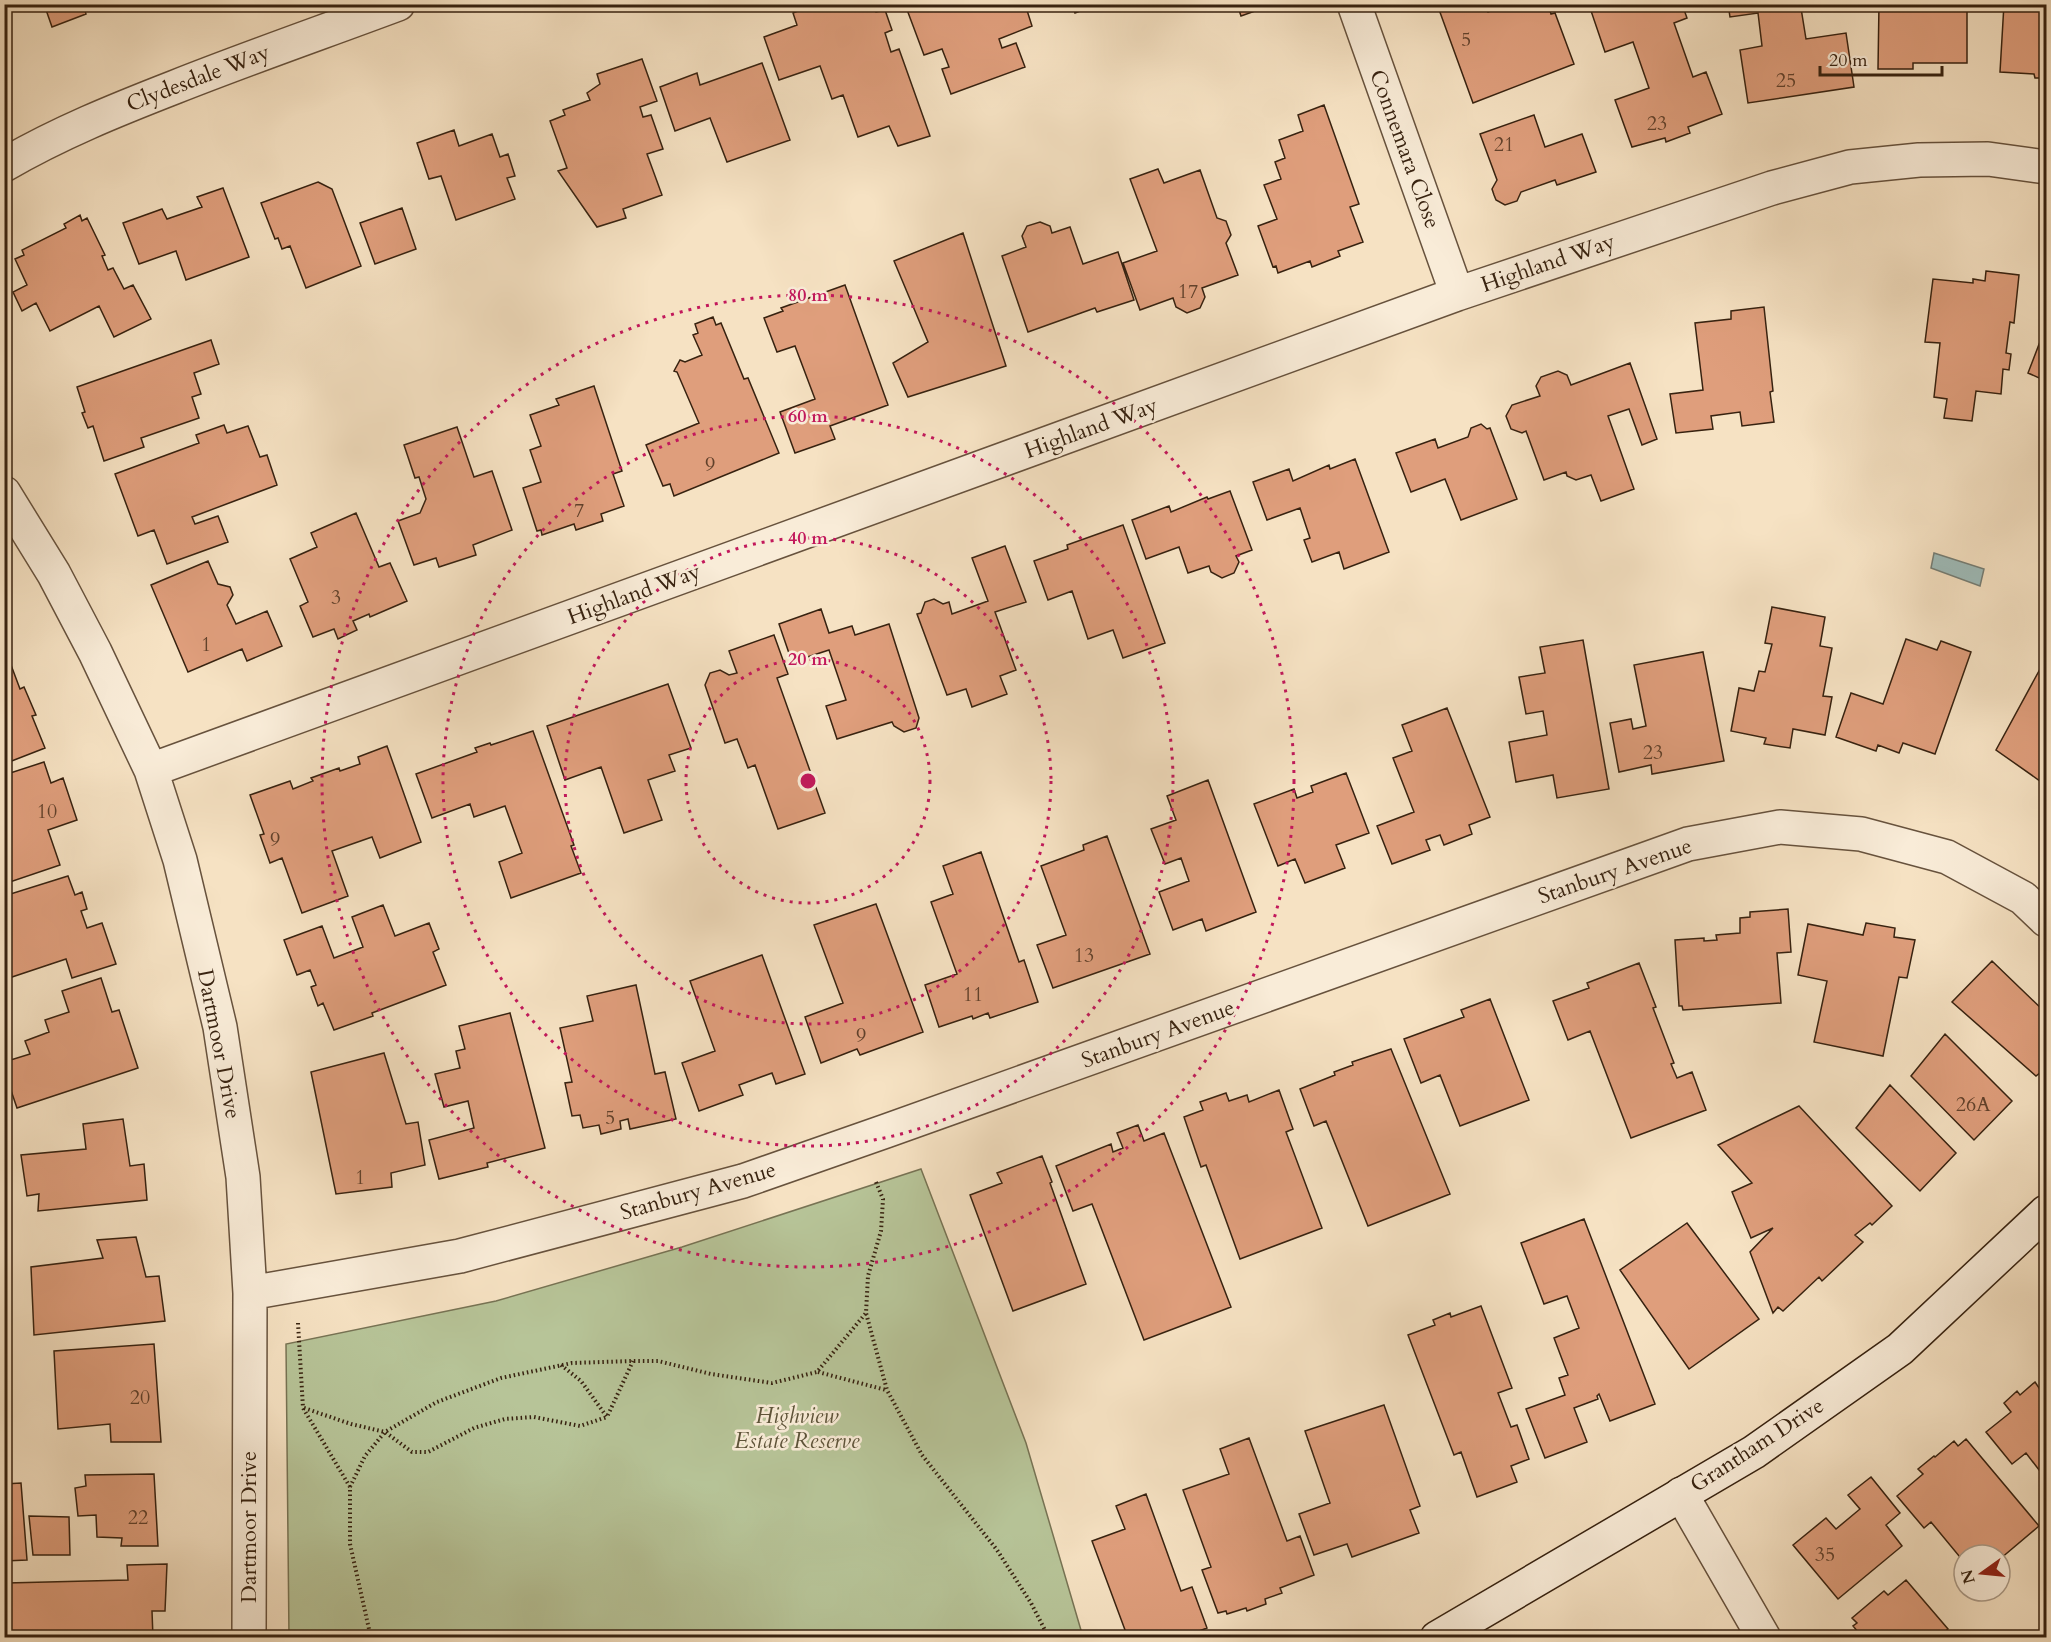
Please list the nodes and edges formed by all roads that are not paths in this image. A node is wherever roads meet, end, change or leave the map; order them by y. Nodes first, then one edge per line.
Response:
1 (398, 4) edge
2 (1354, 4) edge
3 (4, 165) edge
4 (2046, 167) edge
5 (1457, 294) junction
6 (4, 493) edge
7 (151, 770) junction
8 (2046, 920) edge
9 (2046, 1212) edge
10 (250, 1293) junction
11 (1680, 1494) junction
12 (249, 1638) edge
13 (1437, 1638) edge
14 (1764, 1638) edge

1 - 3 street, Clydesdale Way
2 - 5 street, Connemara Close
4 - 5 street, Highland Way
5 - 7 street, Highland Way
6 - 7 street, Dartmoor Drive
7 - 10 street, Dartmoor Drive
8 - 10 street, Stanbury Avenue
9 - 11 street, Grantham Drive
10 - 12 street, Dartmoor Drive
11 - 13 street, Grantham Drive
11 - 14 street

